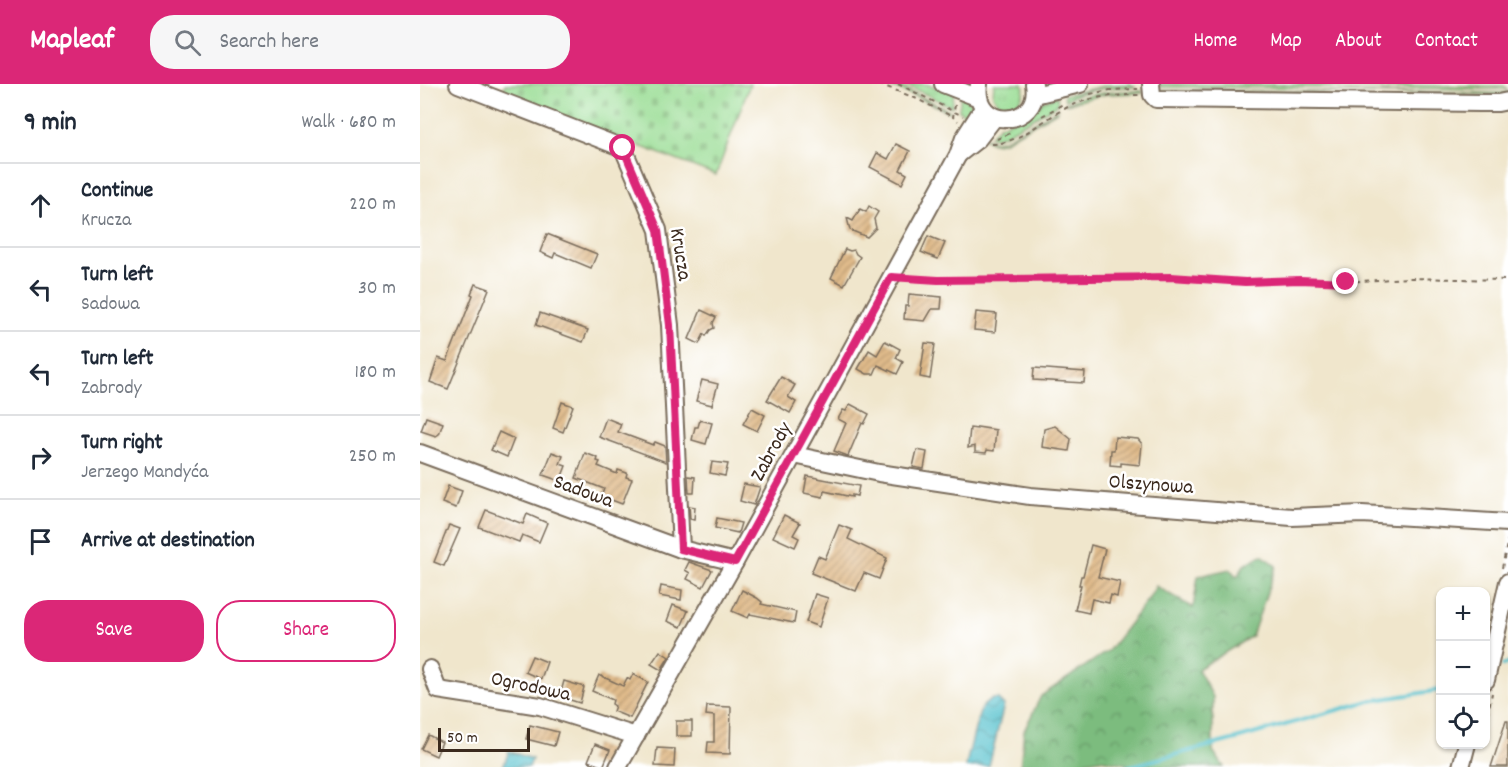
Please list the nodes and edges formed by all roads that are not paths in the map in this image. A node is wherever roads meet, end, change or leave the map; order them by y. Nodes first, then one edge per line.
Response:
1 (458, 84) edge
2 (943, 84) edge
3 (1080, 84) edge
4 (1151, 84) edge
5 (1034, 89) edge
6 (1508, 101) edge
7 (984, 102) edge
8 (420, 453) edge
9 (794, 455) junction
10 (1508, 523) edge
11 (681, 549) junction
12 (735, 562) junction
13 (1508, 582) edge
14 (1490, 659) edge
15 (430, 669) dead end
16 (636, 736) junction
17 (1466, 749) edge
18 (618, 767) edge
19 (1461, 767) edge

1 - 11 street, Krucza
2 - 7 street
3 - 5 street
4 - 6 street
5 - 7 street
7 - 9 street, Zabrody
8 - 11 street, Sadowa
9 - 10 street, Olszynowa
9 - 12 street, Zabrody
11 - 12 street, Sadowa
12 - 16 street, Zabrody
13 - 14 street
15 - 16 street, Ogrodowa
16 - 18 street, Zabrody
17 - 19 street

